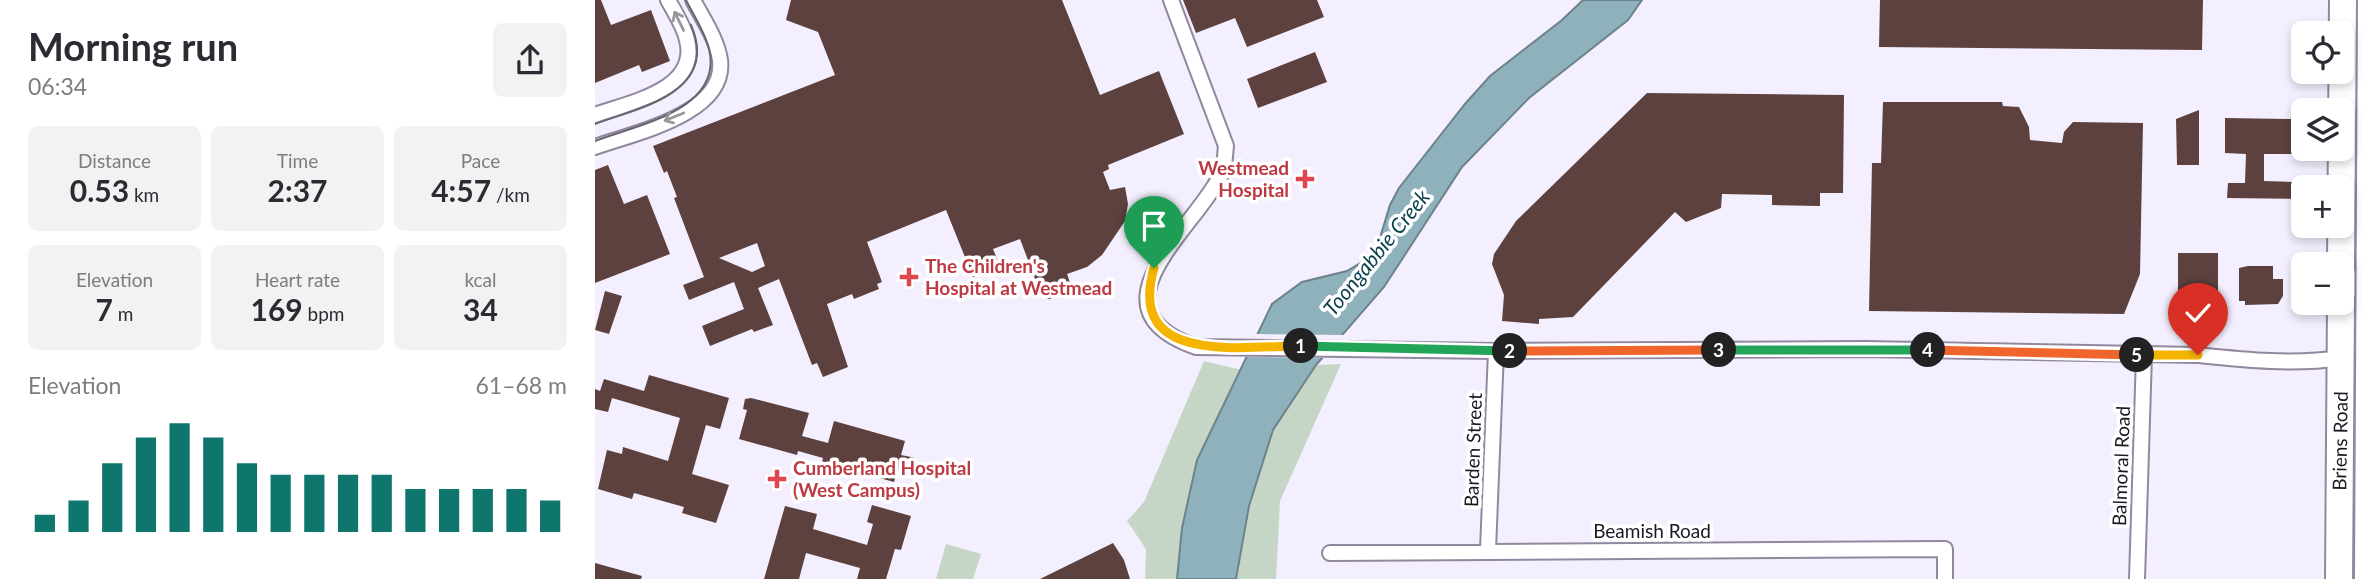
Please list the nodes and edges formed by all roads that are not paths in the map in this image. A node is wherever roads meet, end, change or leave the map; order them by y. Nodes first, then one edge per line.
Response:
1 (669, 0) edge
2 (693, 0) edge
3 (1171, 0) edge
4 (2343, 0) edge
5 (2371, 0) edge
6 (595, 116) edge
7 (595, 147) edge
8 (2341, 252) edge
9 (2341, 315) edge
10 (1496, 351) junction
11 (2372, 352) edge
12 (2144, 355) junction
13 (2341, 358) junction
14 (1488, 550) junction
15 (1330, 553) dead end
16 (1945, 579) edge
17 (2137, 579) edge
18 (2339, 579) edge
19 (2368, 579) edge

6 -> 1 street
2 -> 7 street
3 - 10 street
4 - 8 highway
5 - 11 highway, Briens Road
9 - 13 highway, Briens Road
10 - 12 street
10 - 14 street, Barden Street
11 - 13 highway
11 - 19 highway, Briens Road
12 - 13 street
12 - 17 street, Balmoral Road
13 - 18 highway, Briens Road
14 - 15 street, Beamish Road
14 - 16 street, Beamish Road

